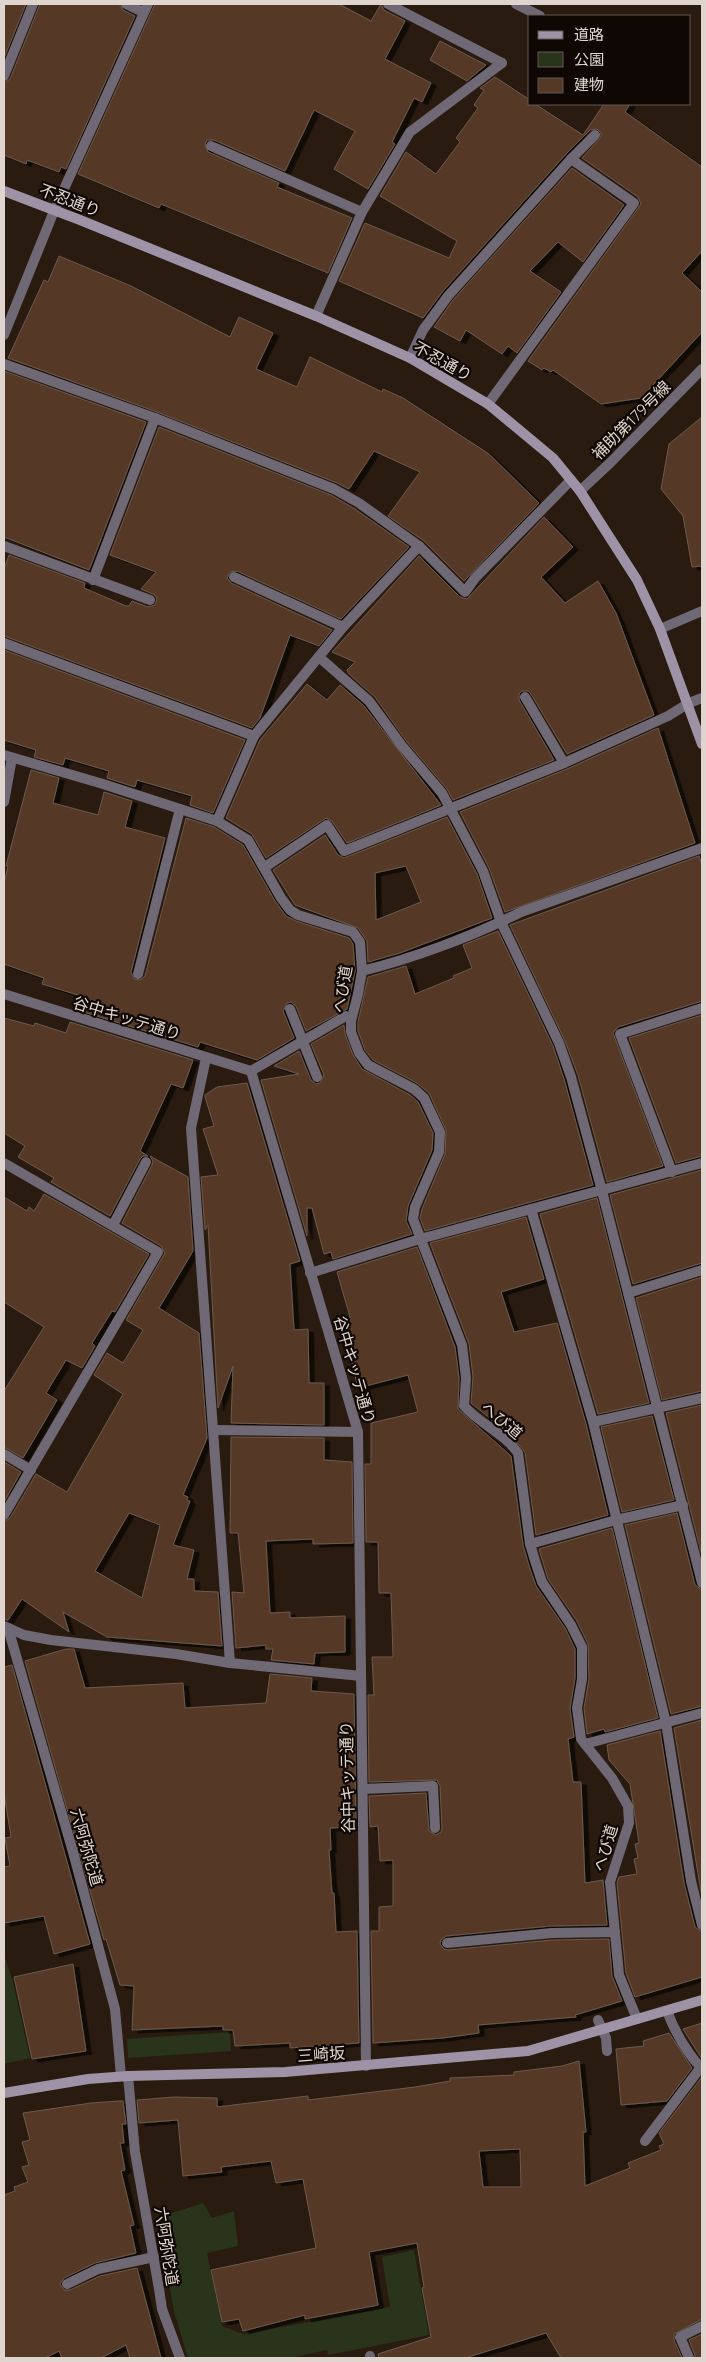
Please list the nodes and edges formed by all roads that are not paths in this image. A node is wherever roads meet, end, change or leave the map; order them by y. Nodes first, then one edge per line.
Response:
1 (33, 4) edge
2 (126, 4) edge
3 (388, 4) edge
4 (516, 4) edge
5 (146, 8) edge
6 (538, 15) edge
7 (4, 76) edge
8 (595, 135) dead end
9 (211, 146) dead end
10 (571, 159) junction
11 (4, 191) edge
12 (54, 210) junction
13 (362, 212) junction
14 (316, 316) junction
15 (4, 335) edge
16 (410, 358) junction
17 (4, 364) edge
18 (702, 369) edge
19 (488, 404) junction
20 (155, 418) junction
21 (572, 480) junction
22 (580, 491) junction
23 (4, 546) edge
24 (419, 546) junction
25 (234, 577) dead end
26 (92, 580) junction
27 (150, 600) dead end
28 (702, 611) edge
29 (343, 627) junction
30 (660, 628) junction
31 (4, 643) edge
32 (319, 657) junction
33 (525, 697) dead end
34 (702, 698) edge
35 (689, 703) junction
36 (254, 736) junction
37 (702, 744) edge
38 (8, 757) edge
39 (564, 763) junction
40 (4, 802) edge
41 (450, 808) junction
42 (180, 809) junction
43 (217, 821) junction
44 (702, 848) edge
45 (265, 867) junction
46 (501, 922) junction
47 (362, 971) junction
48 (138, 974) dead end
49 (4, 994) edge
50 (702, 1008) edge
51 (290, 1009) dead end
52 (349, 1014) junction
53 (302, 1042) junction
54 (206, 1058) junction
55 (251, 1071) junction
56 (317, 1077) dead end
57 (4, 1162) edge
58 (146, 1162) dead end
59 (702, 1163) edge
60 (672, 1172) junction
61 (602, 1191) junction
62 (531, 1209) junction
63 (113, 1225) junction
64 (420, 1239) junction
65 (702, 1270) edge
66 (310, 1273) junction
67 (628, 1293) junction
68 (702, 1398) edge
69 (658, 1408) junction
70 (593, 1422) junction
71 (214, 1430) junction
72 (358, 1432) junction
73 (4, 1454) edge
74 (31, 1470) junction
75 (683, 1505) junction
76 (4, 1515) edge
77 (616, 1520) junction
78 (530, 1544) junction
79 (702, 1583) edge
80 (6, 1627) edge
81 (230, 1663) junction
82 (361, 1676) junction
83 (702, 1713) edge
84 (666, 1723) junction
85 (585, 1744) junction
86 (363, 1789) junction
87 (435, 1828) dead end
88 (702, 1925) edge
89 (615, 1932) junction
90 (447, 1944) dead end
91 (702, 2000) edge
92 (667, 2011) junction
93 (637, 2019) junction
94 (600, 2025) junction
95 (607, 2052) dead end
96 (366, 2066) junction
97 (701, 2068) edge
98 (125, 2076) junction
99 (4, 2093) edge
100 (645, 2141) dead end
101 (154, 2257) junction
102 (67, 2284) dead end
103 (702, 2326) edge
104 (180, 2358) edge
105 (689, 2358) edge

1 - 7 street
2 - 5 street
3 - 13 street
4 - 6 street
5 - 12 street
8 - 10 street
9 - 13 street
10 - 16 street
10 - 19 street
11 - 12 main road, 不忍通り
12 - 14 main road, 不忍通り
12 - 15 street
13 - 14 street
14 - 16 main road, 不忍通り
16 - 19 main road, 不忍通り
17 - 20 street
18 - 22 street, 補助第179号線
19 - 21 main road, 不忍通り
20 - 24 street
20 - 26 street
21 - 22 main road, 不忍通り
21 - 24 street
22 - 30 main road, 不忍通り
23 - 26 street
24 - 29 street
25 - 29 street
26 - 27 street
28 - 30 street
29 - 32 street
30 - 35 main road, 不忍通り
31 - 36 street
32 - 36 street
32 - 41 street
33 - 39 street
34 - 35 street
35 - 37 main road, 不忍通り
35 - 39 street
36 - 43 street
38 - 40 street
38 - 42 street, へび道
39 - 41 street
41 - 45 street
41 - 46 street
42 - 43 street, へび道
42 - 48 street
43 - 45 street, へび道
44 - 46 street
45 - 47 street, へび道
46 - 47 street
46 - 61 street
47 - 52 street, へび道
49 - 54 street, 谷中キッテ通り
50 - 60 street
51 - 53 street
52 - 53 street
52 - 64 street, へび道
53 - 55 street
53 - 56 street
54 - 55 street, 谷中キッテ通り
54 - 71 street
55 - 66 street, 谷中キッテ通り
57 - 63 street
58 - 63 street
59 - 60 street
60 - 61 street
61 - 62 street
61 - 67 street
62 - 64 street
62 - 70 street
63 - 74 street
64 - 66 street
64 - 78 street, へび道
65 - 67 street
66 - 72 street, 谷中キッテ通り
67 - 69 street
68 - 69 street
69 - 70 street
69 - 75 street
70 - 77 street
71 - 72 street
71 - 81 street
72 - 82 street, 谷中キッテ通り
73 - 74 street
74 - 76 street
75 - 77 street
75 - 79 street
77 - 78 street
77 - 84 street
78 - 85 street, へび道
80 - 81 street
80 - 98 street, 六阿弥陀道
81 - 82 street
82 - 86 street, 谷中キッテ通り
83 - 84 street
84 - 85 street
84 - 88 street
85 - 89 street, へび道
86 - 87 street
86 - 96 street, 谷中キッテ通り
89 - 90 street
89 - 93 street, へび道
91 - 92 main road
92 - 93 main road, 三崎坂
92 - 97 street
93 - 94 main road, 三崎坂
94 - 95 street
94 - 96 main road, 三崎坂
96 - 98 main road, 三崎坂
97 - 100 street
98 - 99 main road, 三崎坂
98 - 101 street, 六阿弥陀道
101 - 102 street
101 - 104 street, 六阿弥陀道
103 - 105 street

